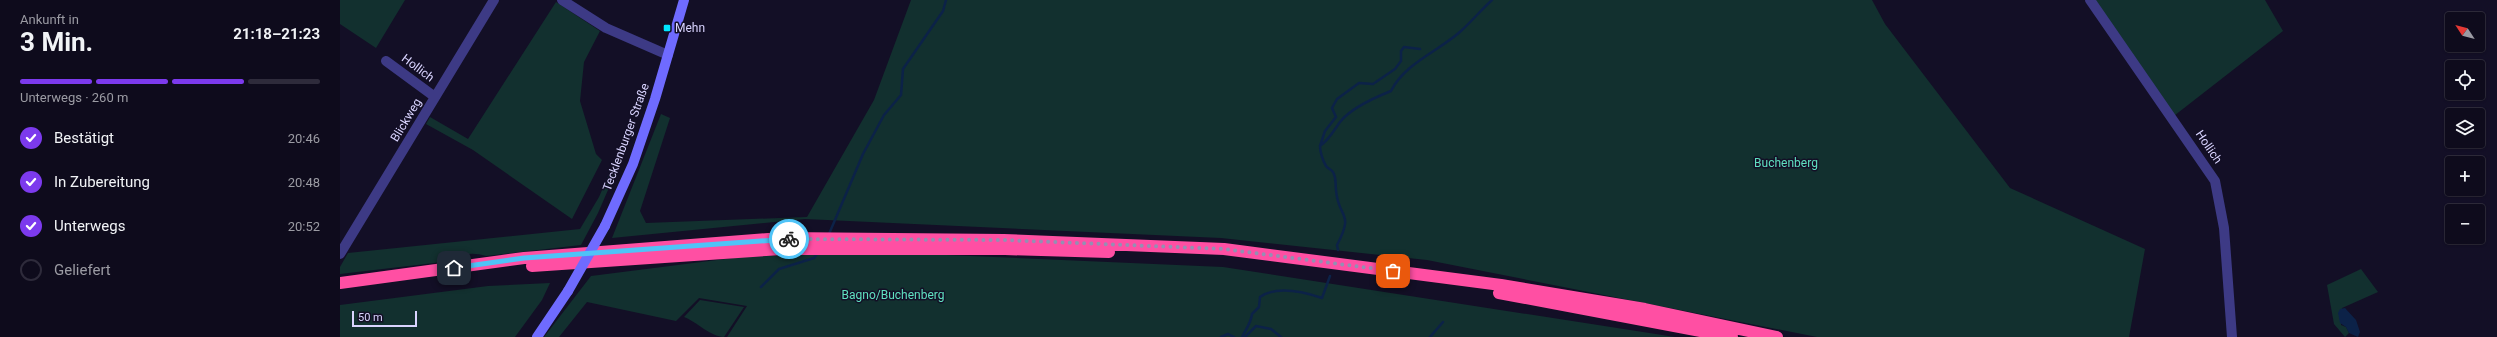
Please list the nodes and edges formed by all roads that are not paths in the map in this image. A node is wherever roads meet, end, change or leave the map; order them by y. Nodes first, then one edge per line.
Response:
1 (494, 0) edge
2 (562, 0) edge
3 (684, 0) edge
4 (2090, 0) edge
5 (668, 55) junction
6 (386, 61) dead end
7 (435, 97) junction
8 (340, 254) edge
9 (340, 283) edge
10 (340, 291) edge
11 (537, 337) edge
12 (1732, 337) edge
13 (1777, 337) edge
14 (2232, 337) edge

1 - 7 street, Blickweg
2 - 5 street
3 - 5 main road, Tecklenburger Straße
4 - 14 street, Hollich
5 - 11 main road, Tecklenburger Straße, bridge
6 - 7 street, Hollich
7 - 8 street, Blickweg
9 - 13 highway
10 - 12 highway

